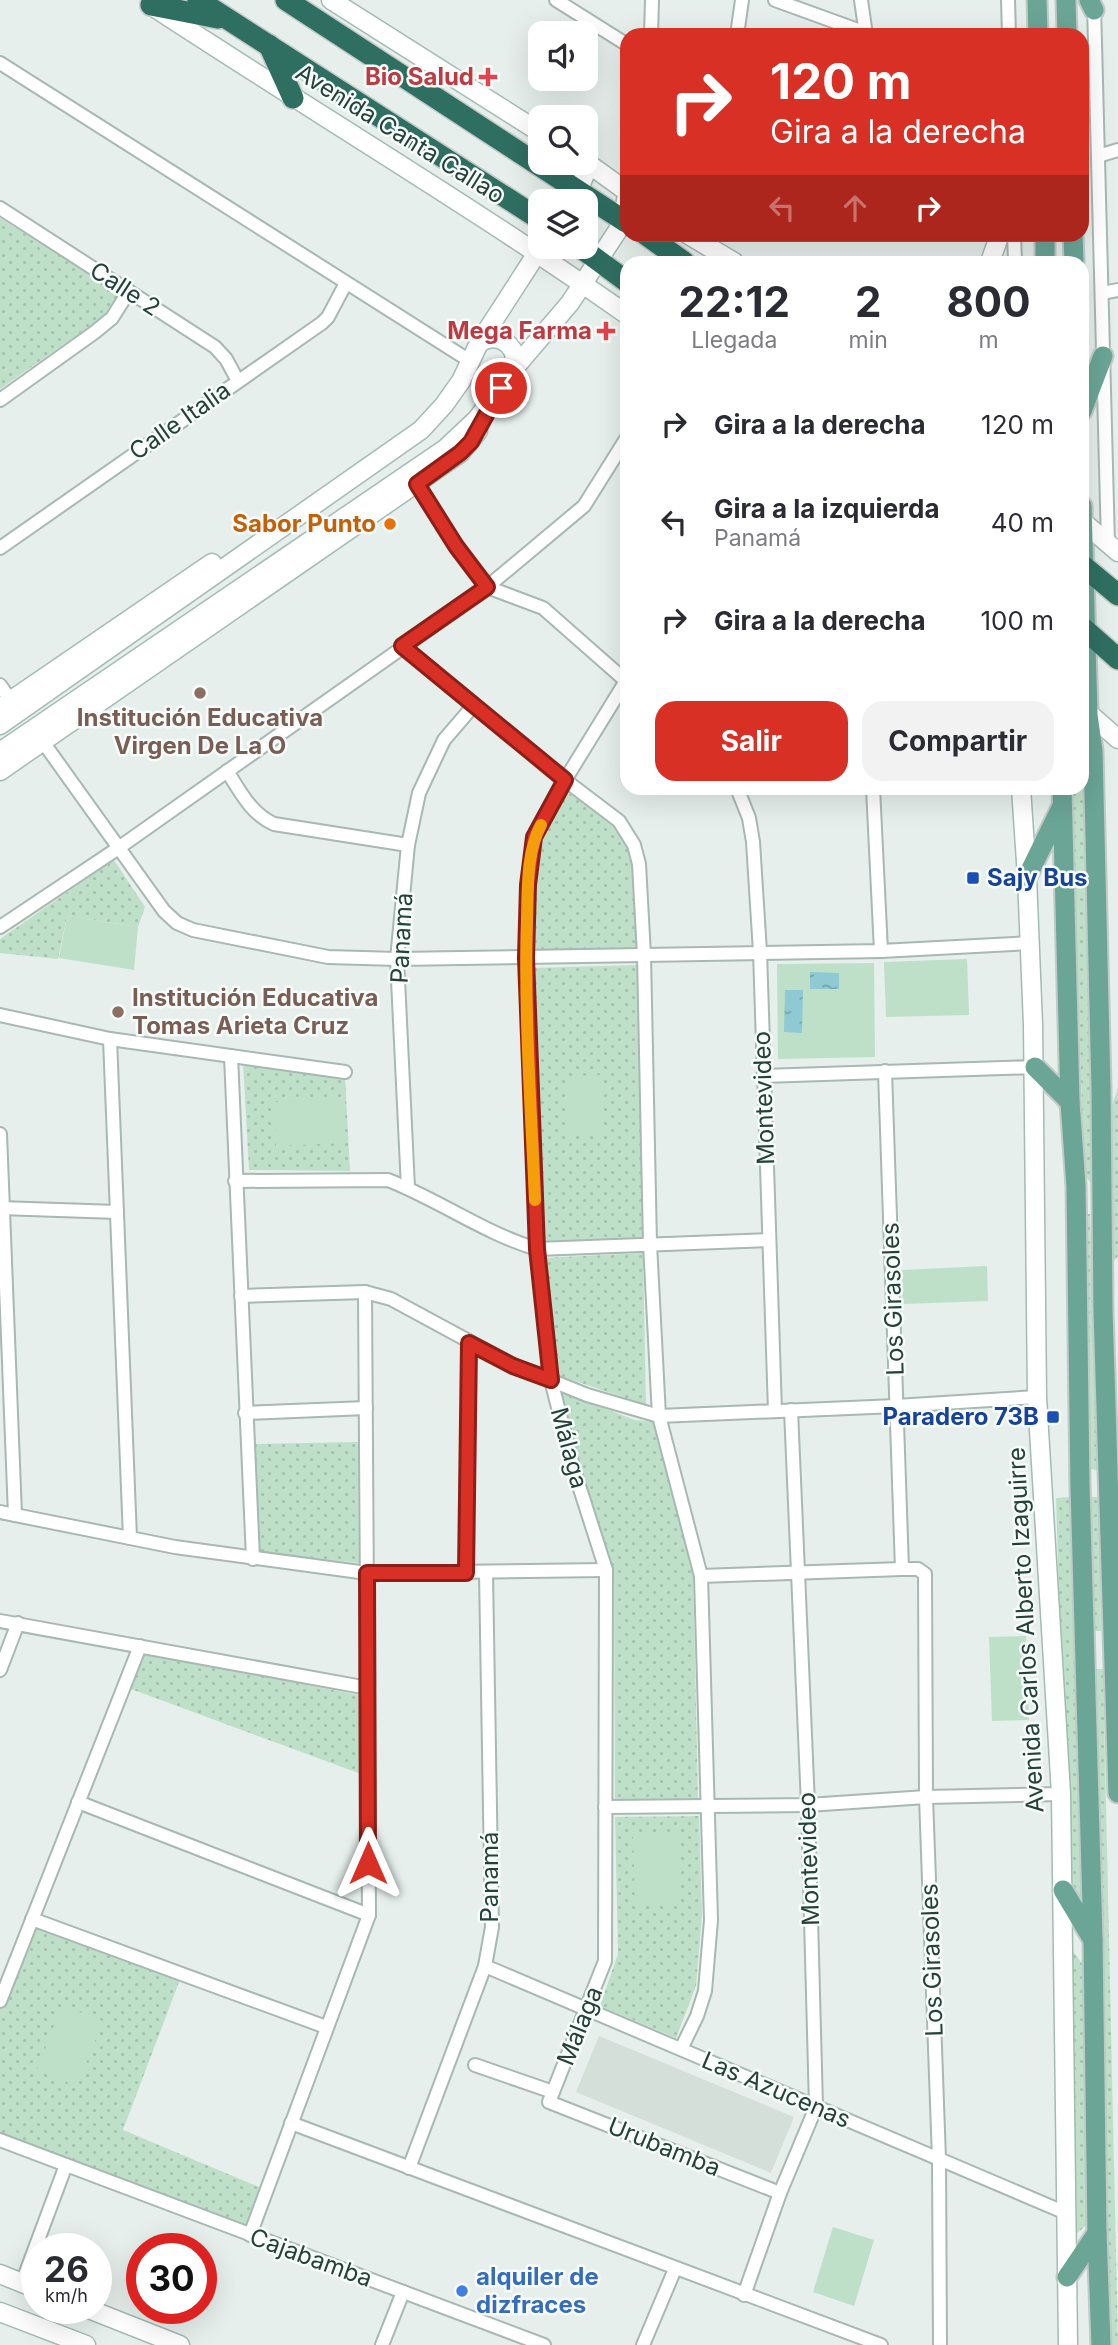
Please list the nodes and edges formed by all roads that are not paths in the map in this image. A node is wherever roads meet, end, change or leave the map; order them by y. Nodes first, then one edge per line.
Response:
1 (198, 0) edge
2 (286, 0) edge
3 (331, 0) edge
4 (556, 0) edge
5 (652, 0) edge
6 (742, 0) edge
7 (775, 0) edge
8 (861, 0) edge
9 (1008, 0) edge
10 (1066, 0) edge
11 (1037, 1) edge
12 (147, 2) edge
13 (1093, 3) edge
14 (575, 7) edge
15 (230, 20) junction
16 (650, 28) edge
17 (738, 28) edge
18 (850, 28) edge
19 (865, 28) edge
20 (1009, 28) edge
21 (1038, 28) edge
22 (1067, 28) edge
23 (620, 40) edge
24 (269, 45) junction
25 (0, 63) edge
26 (293, 98) junction
27 (528, 126) edge
28 (1118, 150) edge
29 (1098, 156) junction
30 (598, 170) edge
31 (620, 187) edge
32 (566, 189) edge
33 (598, 204) edge
34 (0, 208) edge
35 (528, 212) edge
36 (620, 212) edge
37 (620, 224) edge
38 (528, 242) edge
39 (656, 242) edge
40 (700, 242) edge
41 (676, 256) edge
42 (723, 256) edge
43 (533, 259) edge
44 (552, 259) edge
45 (599, 260) junction
46 (620, 276) edge
47 (346, 283) junction
48 (583, 284) junction
49 (1118, 290) edge
50 (129, 291) junction
51 (1102, 293) junction
52 (620, 310) edge
53 (479, 343) junction
54 (1103, 356) junction
55 (470, 361) junction
56 (512, 371) junction
57 (238, 381) junction
58 (454, 390) junction
59 (1089, 393) edge
60 (0, 400) edge
61 (490, 404) junction
62 (620, 449) edge
63 (417, 484) junction
64 (1089, 527) edge
65 (0, 548) edge
66 (1113, 548) edge
67 (1089, 572) edge
68 (487, 587) junction
69 (1118, 595) edge
70 (1089, 633) edge
71 (402, 646) junction
72 (1118, 659) edge
73 (620, 676) edge
74 (0, 685) edge
75 (620, 691) edge
76 (5, 704) edge
77 (474, 705) junction
78 (1089, 714) edge
79 (0, 726) edge
80 (1089, 731) edge
81 (1118, 739) edge
82 (43, 742) junction
83 (0, 752) edge
84 (0, 771) edge
85 (227, 771) junction
86 (565, 780) junction
87 (740, 795) edge
88 (873, 795) edge
89 (1021, 795) edge
90 (1062, 795) edge
91 (408, 845) junction
92 (117, 849) junction
93 (1027, 877) junction
94 (0, 927) edge
95 (1031, 943) junction
96 (881, 951) junction
97 (760, 952) junction
98 (644, 955) junction
99 (526, 958) junction
100 (397, 959) junction
101 (0, 1016) edge
102 (110, 1040) junction
103 (231, 1056) junction
104 (1035, 1067) junction
105 (885, 1071) junction
106 (345, 1072) dead end
107 (1118, 1073) edge
108 (763, 1076) junction
109 (1101, 1088) junction
110 (1070, 1102) junction
111 (0, 1134) edge
112 (235, 1181) junction
113 (1102, 1184) junction
114 (1076, 1186) junction
115 (408, 1188) junction
116 (1, 1208) edge
117 (117, 1212) junction
118 (769, 1240) junction
119 (650, 1244) junction
120 (537, 1249) junction
121 (1118, 1288) edge
122 (365, 1292) junction
123 (241, 1296) junction
124 (1103, 1310) junction
125 (4, 1325) edge
126 (469, 1343) junction
127 (551, 1380) junction
128 (1037, 1397) junction
129 (896, 1406) junction
130 (366, 1408) junction
131 (791, 1410) junction
132 (775, 1411) junction
133 (245, 1413) junction
134 (659, 1416) junction
135 (0, 1512) edge
136 (15, 1515) junction
137 (130, 1538) junction
138 (253, 1559) junction
139 (902, 1569) junction
140 (606, 1570) junction
141 (799, 1572) junction
142 (367, 1573) junction
143 (466, 1573) junction
144 (486, 1573) junction
145 (701, 1576) junction
146 (0, 1621) edge
147 (18, 1623) junction
148 (139, 1646) junction
149 (1085, 1652) junction
150 (1114, 1658) junction
151 (0, 1670) edge
152 (368, 1688) junction
153 (1118, 1793) edge
154 (1061, 1794) junction
155 (926, 1797) junction
156 (78, 1802) junction
157 (808, 1805) junction
158 (708, 1806) junction
159 (605, 1807) junction
160 (1063, 1890) junction
161 (369, 1915) junction
162 (32, 1919) junction
163 (1093, 1940) junction
164 (485, 1966) junction
165 (0, 2001) edge
166 (587, 2010) junction
167 (326, 2027) junction
168 (681, 2049) junction
169 (475, 2065) dead end
170 (551, 2097) junction
171 (816, 2107) junction
172 (291, 2123) junction
173 (0, 2140) edge
174 (939, 2159) junction
175 (66, 2165) junction
176 (409, 2168) junction
177 (780, 2193) junction
178 (1066, 2213) junction
179 (45, 2233) edge
180 (1097, 2233) junction
181 (250, 2235) junction
182 (675, 2269) junction
183 (0, 2274) edge
184 (1067, 2277) junction
185 (21, 2283) edge
186 (404, 2292) junction
187 (744, 2295) junction
188 (0, 2312) edge
189 (112, 2318) edge
190 (86, 2345) edge
191 (180, 2345) edge
192 (382, 2345) edge
193 (544, 2345) edge
194 (643, 2345) edge
195 (881, 2345) edge
196 (940, 2345) edge
197 (1068, 2345) edge
198 (1101, 2345) edge

1 - 15 highway, Avenida Canta Callao
2 - 32 highway, Avenida Canta Callao
3 - 27 main road
4 - 14 street
5 - 16 street
6 - 17 street
7 - 18 street
8 - 19 street
9 - 20 street
10 - 22 main road
11 - 21 main road
12 - 15 highway
12 - 26 main road, Avenida Canta Callao
13 - 29 street
14 - 23 street
15 - 24 highway, Avenida Canta Callao
24 - 26 highway
24 - 35 highway, Avenida Canta Callao
25 - 47 street
26 - 38 main road, Avenida Canta Callao
28 - 29 street
29 - 51 street
30 - 31 main road
33 - 36 highway, Avenida Canta Callao
34 - 50 street, Calle 2
37 - 45 main road
39 - 41 highway
40 - 42 main road
43 - 53 main road
44 - 48 main road, Avenida Canta Callao
45 - 46 highway
45 - 48 main road
47 - 55 street
47 - 57 street, Calle Italia
48 - 52 main road, Avenida Canta Callao
48 - 56 main road
49 - 51 street
50 - 57 street, Calle 2
50 - 60 street
51 - 54 street
53 - 55 main road
53 - 56 main road
54 - 59 main road
54 - 66 street
55 - 58 main road
56 - 61 main road
57 - 65 street, Calle Italia
58 - 76 main road
58 - 79 main road
61 - 63 main road
61 - 83 main road
62 - 68 street
63 - 68 street
63 - 82 main road
64 - 66 main road
67 - 69 highway
68 - 71 street
68 - 73 street
70 - 72 highway
71 - 77 street
71 - 85 street
74 - 76 street
75 - 86 street, Málaga
77 - 86 street
77 - 91 street, Panamá
78 - 81 main road
80 - 109 main road
82 - 84 main road
82 - 92 street
85 - 91 street
85 - 92 street
86 - 98 street
86 - 99 street, Málaga
87 - 97 street, Montevideo
88 - 96 street
89 - 93 main road, Avenida Carlos Alberto Izaguirre
90 - 93 main road
90 - 110 main road
91 - 100 street, Panamá
92 - 94 street
92 - 100 street
93 - 95 main road, Avenida Carlos Alberto Izaguirre
95 - 96 street
95 - 104 main road, Avenida Carlos Alberto Izaguirre
96 - 97 street
97 - 98 street
97 - 108 street, Montevideo
98 - 99 street
98 - 119 street
99 - 100 street
99 - 120 street, Málaga
100 - 115 street, Panamá
101 - 102 street
102 - 103 street
102 - 117 street
103 - 106 street
103 - 112 street
104 - 105 street
104 - 110 main road
104 - 128 main road, Avenida Carlos Alberto Izaguirre
105 - 108 street
105 - 129 street, Los Girasoles
107 - 109 main road
108 - 118 street, Montevideo
109 - 113 main road
110 - 114 main road
111 - 116 street
112 - 115 street
112 - 123 street
113 - 114 main road
113 - 124 main road
114 - 149 main road
115 - 120 street
116 - 117 street
116 - 125 street
117 - 137 street
118 - 119 street
118 - 132 street, Montevideo
119 - 120 street
119 - 134 street
120 - 127 street, Málaga
121 - 124 main road
122 - 123 street
122 - 126 street
122 - 130 street
123 - 133 street
124 - 150 main road
125 - 136 street
126 - 127 street
126 - 143 street
127 - 134 street
127 - 140 street, Málaga
128 - 129 street
128 - 154 main road, Avenida Carlos Alberto Izaguirre
129 - 131 street
129 - 139 street, Los Girasoles
130 - 133 street
130 - 142 street
131 - 132 street
131 - 141 street, Montevideo
132 - 134 street
133 - 138 street
134 - 145 street
135 - 136 street
136 - 137 street
137 - 138 street
138 - 142 street
139 - 141 street
139 - 155 street, Los Girasoles
140 - 144 street
140 - 159 street, Málaga
141 - 145 street
141 - 157 street, Montevideo
142 - 143 street
142 - 152 street
143 - 144 street
144 - 164 street, Panamá
145 - 158 street
146 - 147 street
147 - 148 street
147 - 151 street
148 - 152 street
148 - 156 street
149 - 150 main road
149 - 163 main road
150 - 153 main road
152 - 161 street
154 - 155 street
154 - 160 main road, Avenida Carlos Alberto Izaguirre
155 - 157 street
155 - 174 street, Los Girasoles
156 - 161 street
156 - 162 street
157 - 158 street
157 - 171 street, Montevideo
158 - 159 street
158 - 168 street
159 - 166 street, Málaga
160 - 163 main road
160 - 178 main road, Avenida Carlos Alberto Izaguirre
161 - 167 street
162 - 165 street
162 - 167 street
163 - 180 main road
164 - 166 street, Las Azucenas
164 - 176 street, Panamá
166 - 168 street, Las Azucenas
166 - 170 street, Málaga
167 - 172 street
168 - 171 street, Las Azucenas
169 - 170 street, Urubamba
170 - 177 street, Urubamba
171 - 174 street, Las Azucenas
171 - 177 street, Montevideo
172 - 176 street
172 - 181 street
173 - 175 street, Cajabamba
174 - 178 street, Las Azucenas
174 - 196 street, Los Girasoles
175 - 179 street
175 - 181 street, Cajabamba
176 - 182 street
177 - 187 street, Montevideo
178 - 184 main road, Avenida Carlos Alberto Izaguirre
180 - 184 main road
180 - 198 main road
181 - 186 street, Cajabamba
182 - 187 street
182 - 194 street
183 - 185 main road
184 - 197 main road, Avenida Carlos Alberto Izaguirre
186 - 192 street
186 - 193 street, Cajabamba
187 - 195 street
188 - 190 main road
189 - 191 main road

